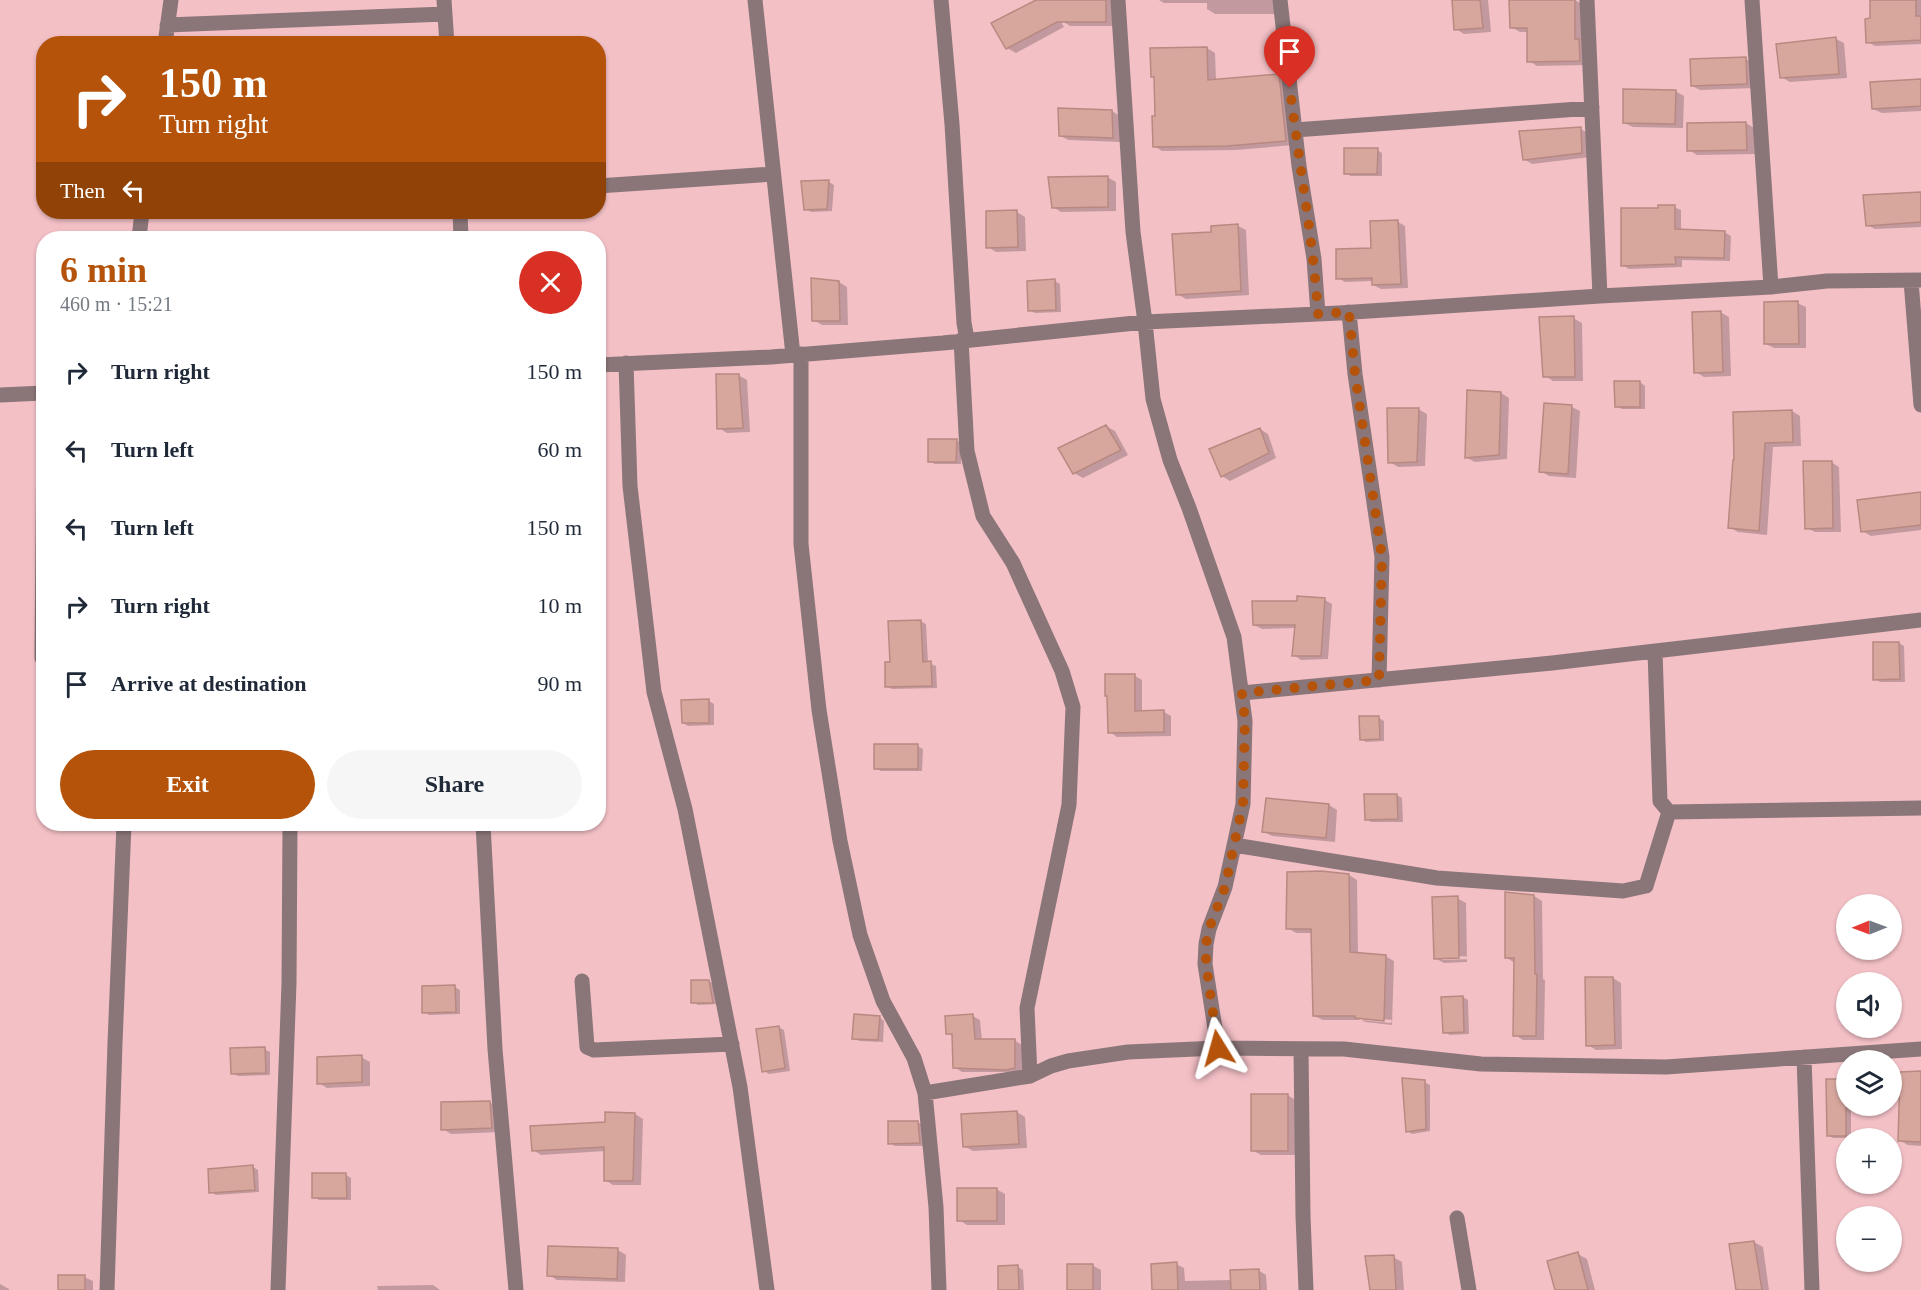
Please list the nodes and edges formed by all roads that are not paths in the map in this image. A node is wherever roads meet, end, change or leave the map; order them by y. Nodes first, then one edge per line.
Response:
1 (171, 0) edge
2 (755, 0) edge
3 (941, 0) edge
4 (1118, 0) edge
5 (1280, 0) edge
6 (1587, 0) edge
7 (1752, 0) edge
8 (445, 7) edge
9 (167, 25) junction
10 (166, 36) edge
11 (447, 36) edge
12 (1592, 108) junction
13 (1295, 130) junction
14 (773, 174) junction
15 (606, 185) edge
16 (1916, 281) edge
17 (1771, 287) junction
18 (1600, 296) junction
19 (1349, 312) junction
20 (1318, 314) junction
21 (1145, 322) junction
22 (964, 340) junction
23 (797, 354) junction
24 (626, 363) junction
25 (606, 364) edge
26 (36, 393) edge
27 (0, 395) edge
28 (1921, 405) edge
29 (1921, 620) edge
30 (1655, 651) junction
31 (1379, 680) junction
32 (1242, 693) junction
33 (1921, 808) edge
34 (1669, 812) junction
35 (124, 831) edge
36 (290, 831) edge
37 (483, 831) edge
38 (1234, 845) junction
39 (582, 981) dead end
40 (732, 1044) junction
41 (1218, 1048) junction
42 (1301, 1049) junction
43 (1921, 1049) edge
44 (1804, 1058) junction
45 (1030, 1076) junction
46 (925, 1093) junction
47 (1457, 1218) dead end
48 (107, 1290) edge
49 (278, 1290) edge
50 (516, 1290) edge
51 (767, 1290) edge
52 (939, 1290) edge
53 (1306, 1290) edge
54 (1469, 1290) edge
55 (1812, 1290) edge

1 - 9 street
2 - 14 street
3 - 22 street
4 - 21 street
5 - 13 street
6 - 12 street
7 - 17 street
8 - 9 street
8 - 11 street
9 - 10 street
12 - 13 street
12 - 18 street
13 - 20 street
14 - 15 street
14 - 23 street
16 - 17 street
16 - 28 street
17 - 18 street
18 - 19 street
19 - 20 street
19 - 31 street
20 - 21 street
21 - 22 street
21 - 32 street
22 - 23 street
22 - 45 street
23 - 24 street
23 - 46 street
24 - 25 street
24 - 40 street
26 - 27 street
29 - 30 street
30 - 31 street
30 - 34 street
31 - 32 street
32 - 38 street
33 - 34 street
34 - 38 street
35 - 48 street
36 - 49 street
37 - 50 street
38 - 41 street
39 - 40 street
40 - 51 street
41 - 42 street
41 - 45 street
42 - 44 street
42 - 53 street
43 - 44 street
44 - 55 street
45 - 46 street
46 - 52 street
47 - 54 street

